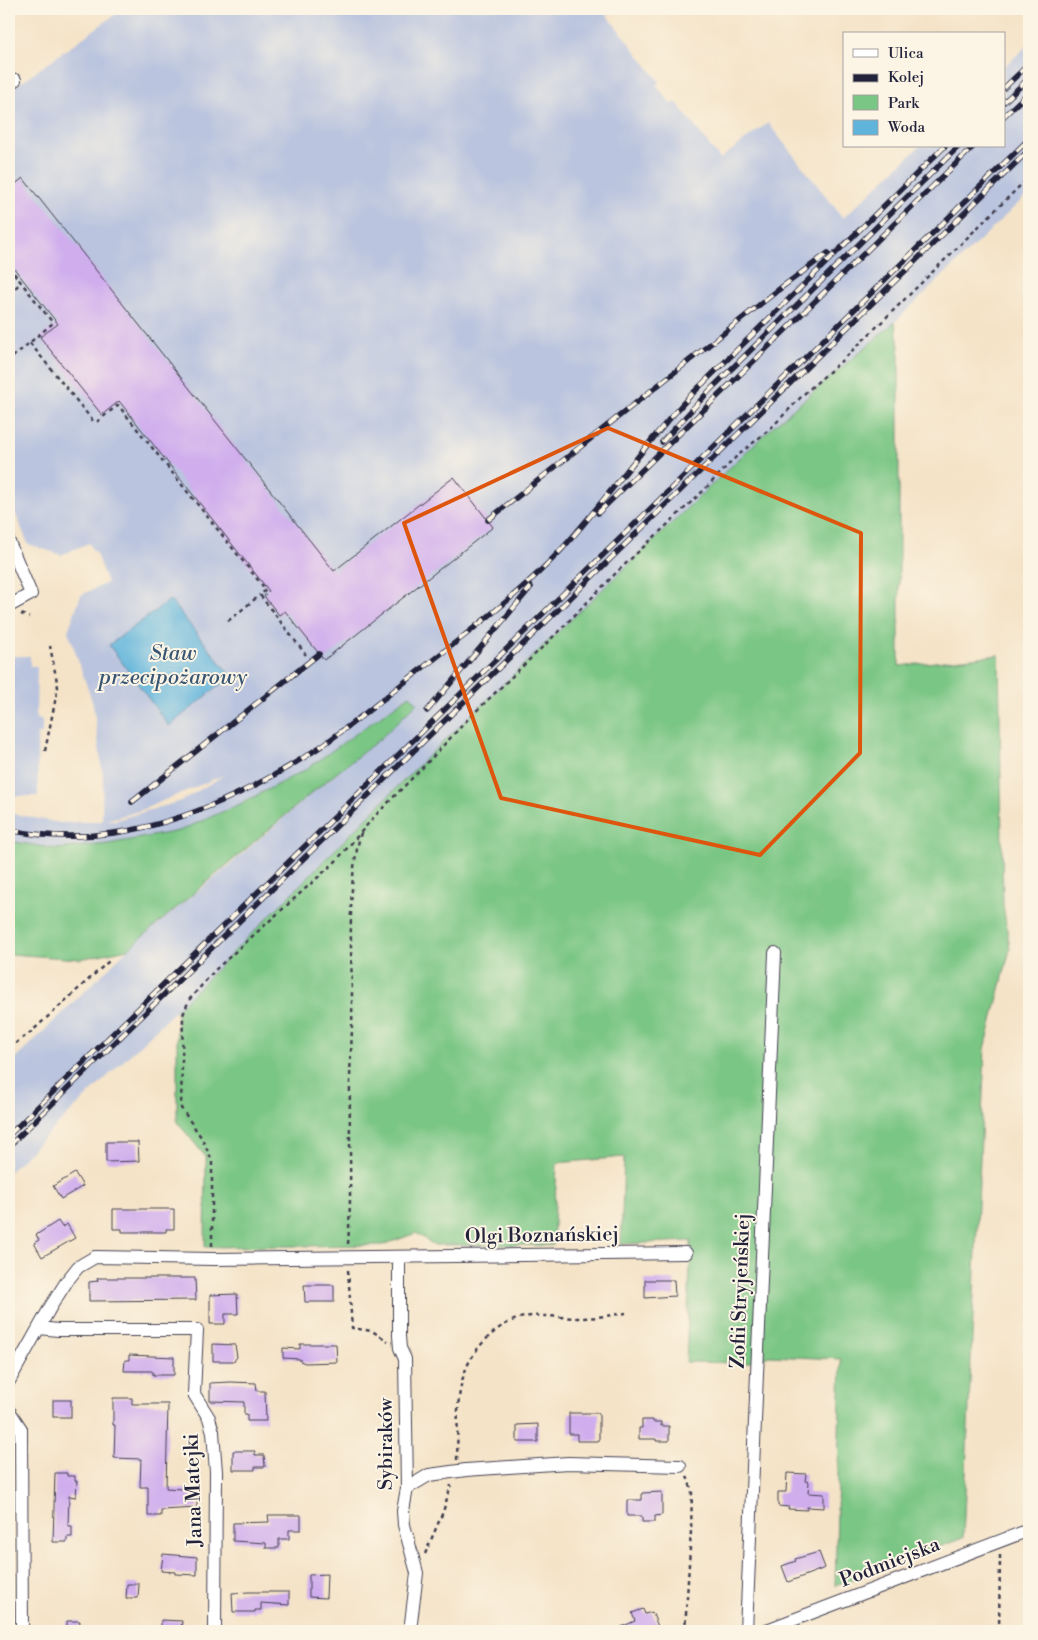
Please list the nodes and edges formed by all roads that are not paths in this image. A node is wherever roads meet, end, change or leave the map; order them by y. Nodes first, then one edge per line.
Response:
1 (9, 542) edge
2 (9, 606) edge
3 (775, 953) dead end
4 (686, 1253) dead end
5 (399, 1257) junction
6 (39, 1328) junction
7 (9, 1381) edge
8 (9, 1411) edge
9 (680, 1466) road end
10 (408, 1488) junction
11 (1029, 1530) edge
12 (22, 1631) edge
13 (214, 1631) edge
14 (410, 1631) edge
15 (746, 1631) edge
16 (764, 1631) edge

1 - 2 street
3 - 15 street, Zofii Stryjeńskiej
4 - 5 street, Olgi Boznańskiej
5 - 6 street, Olgi Boznańskiej
5 - 10 street, Sybiraków
6 - 7 street, Olgi Boznańskiej
6 - 13 street, Jana Matejki
8 - 12 street
9 - 10 street
10 - 14 street, Sybiraków
11 - 16 street, Podmiejska

